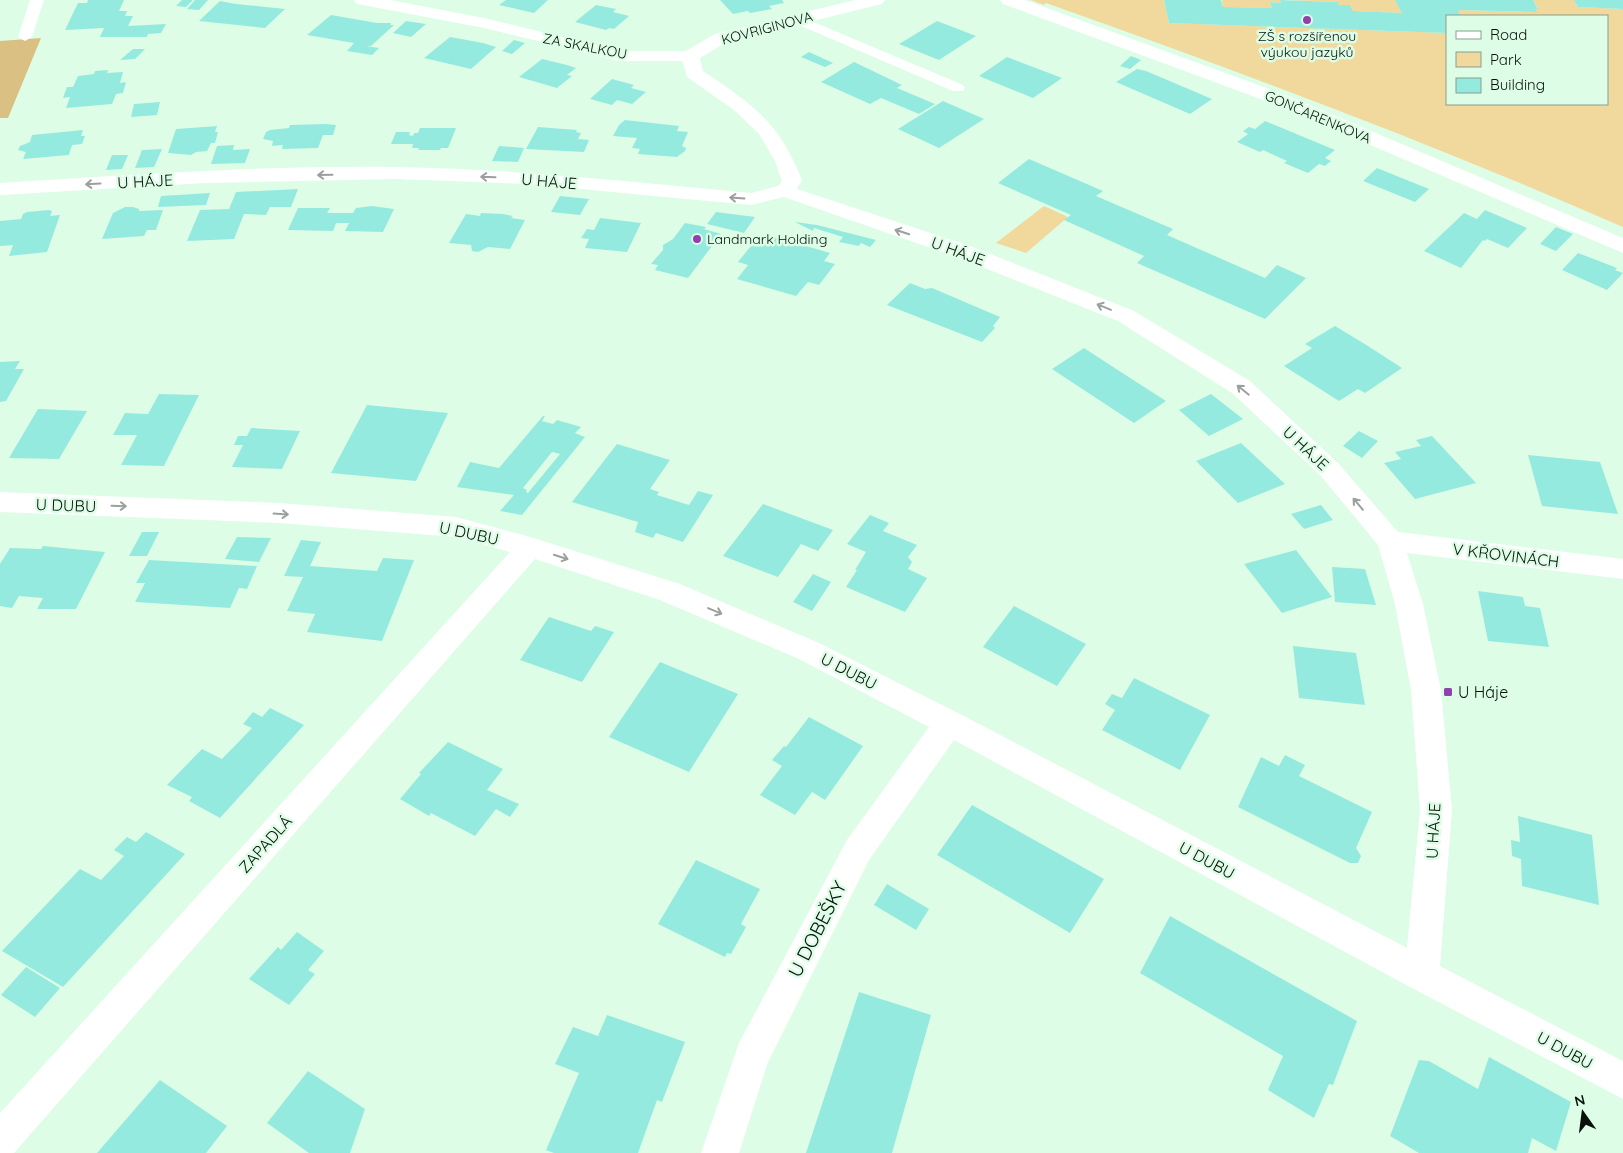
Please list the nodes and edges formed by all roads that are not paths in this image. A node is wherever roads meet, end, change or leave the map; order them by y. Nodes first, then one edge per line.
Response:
1 (36, 0) edge
2 (363, 0) edge
3 (876, 0) edge
4 (1009, 0) edge
5 (797, 20) junction
6 (25, 37) dead end
7 (690, 56) junction
8 (958, 88) dead end
9 (0, 190) edge
10 (784, 191) junction
11 (1623, 246) edge
12 (0, 502) edge
13 (1390, 541) junction
14 (530, 547) junction
15 (1623, 569) edge
16 (949, 723) junction
17 (1422, 975) junction
18 (1623, 1081) edge
19 (0, 1141) edge
20 (720, 1153) edge

1 - 6 lane
2 - 7 street, ZA SKALKOU
3 - 5 street, KOVRIGINOVA
4 - 11 street, GONČARENKOVA
5 - 7 street, KOVRIGINOVA
5 - 8 lane
7 - 10 street
10 -> 9 street, U HÁJE
13 -> 10 street, U HÁJE
12 -> 14 street, U DUBU
13 - 15 street, V KŘOVINÁCH
13 - 17 street, U HÁJE
14 -> 16 street, U DUBU
14 - 19 street, ZAPADLÁ
16 - 17 street, U DUBU
16 - 20 street, U DOBEŠKY
17 - 18 street, U DUBU

